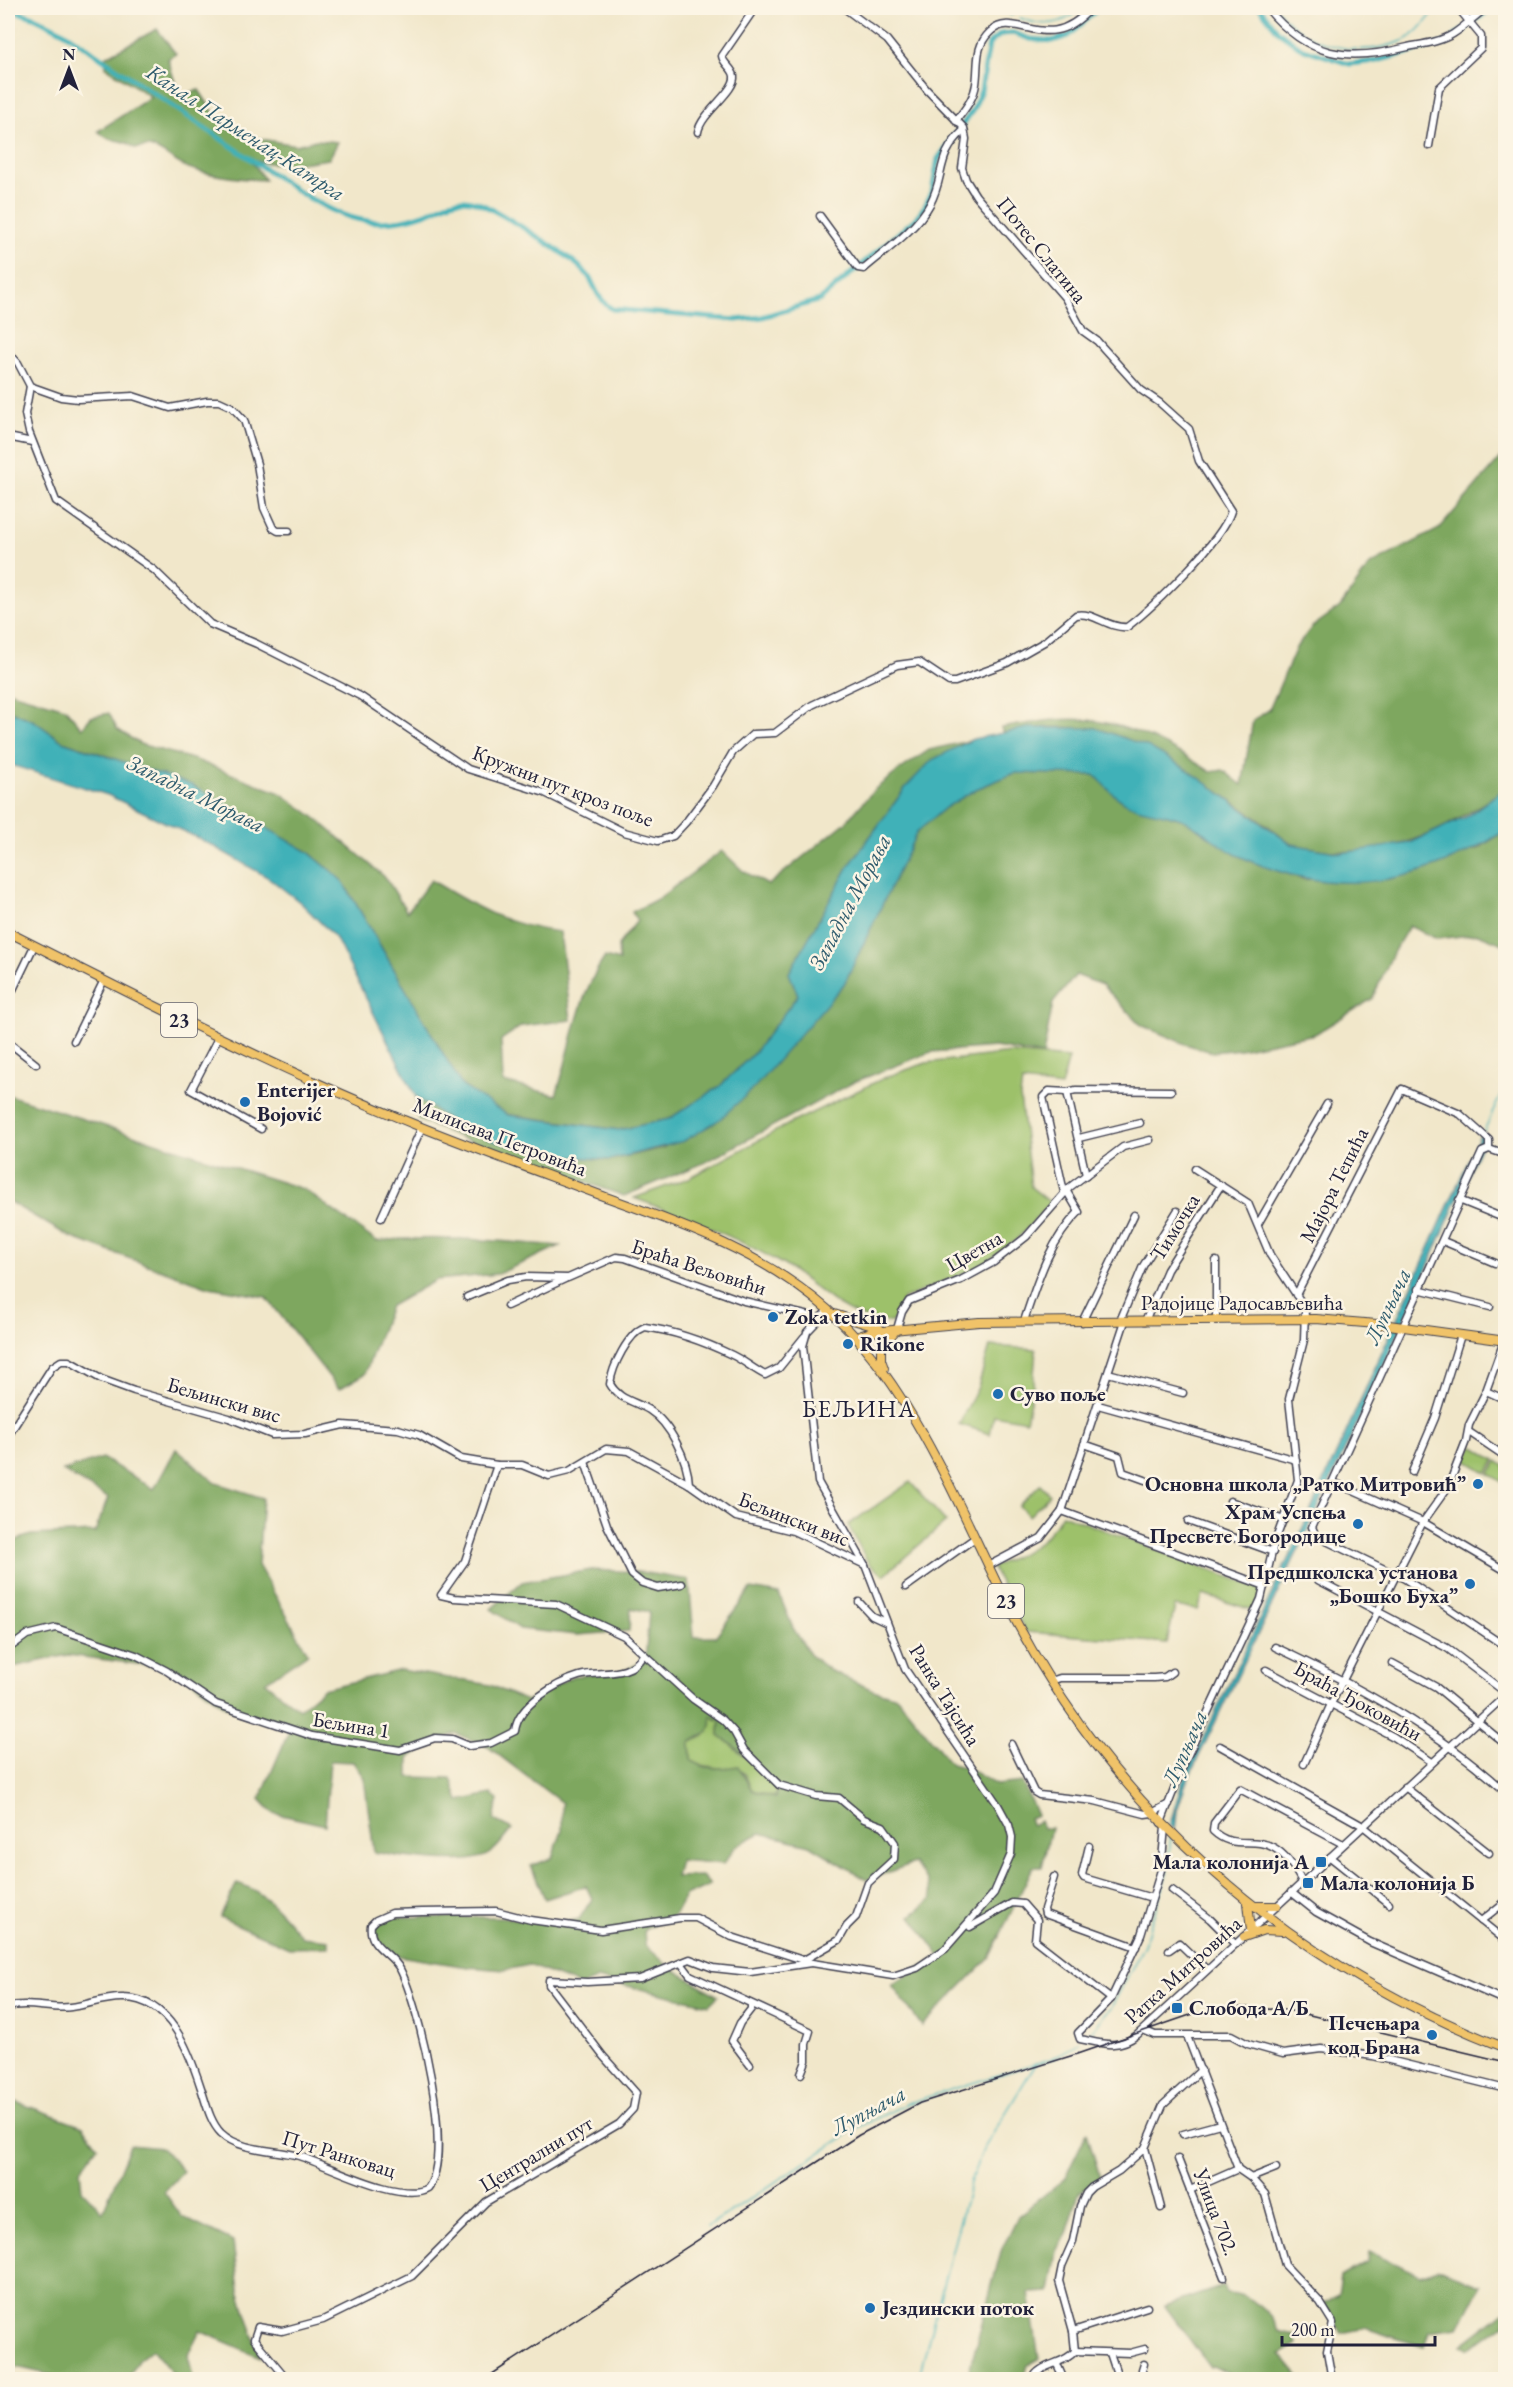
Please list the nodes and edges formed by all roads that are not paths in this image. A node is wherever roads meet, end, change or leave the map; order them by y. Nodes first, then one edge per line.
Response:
1 (755, 8) edge
2 (844, 8) edge
3 (1090, 8) edge
4 (1267, 8) edge
5 (1458, 8) edge
6 (1486, 8) edge
7 (1469, 21) junction
8 (957, 121) junction
9 (964, 129) junction
10 (698, 132) dead end
11 (1429, 146) dead end
12 (820, 216) dead end
13 (8, 352) edge
14 (30, 386) junction
15 (8, 437) edge
16 (32, 442) junction
17 (1231, 511) joint
18 (289, 531) dead end
19 (8, 932) edge
20 (34, 946) junction
21 (8, 973) edge
22 (18, 978) junction
23 (103, 982) junction
24 (8, 1000) edge
25 (218, 1038) junction
26 (74, 1041) dead end
27 (8, 1042) edge
28 (36, 1064) dead end
29 (1171, 1091) dead end
30 (1067, 1092) junction
31 (1327, 1104) dead end
32 (1140, 1123) dead end
33 (422, 1127) junction
34 (261, 1129) dead end
35 (1078, 1138) junction
36 (1150, 1140) dead end
37 (1489, 1149) junction
38 (1506, 1155) edge
39 (1195, 1169) dead end
40 (1086, 1175) junction
41 (1221, 1185) junction
42 (1065, 1191) junction
43 (1459, 1200) junction
44 (1177, 1211) dead end
45 (1134, 1215) dead end
46 (381, 1218) dead end
47 (1506, 1219) edge
48 (1258, 1224) junction
49 (1443, 1241) junction
50 (1216, 1262) dead end
51 (1495, 1263) dead end
52 (568, 1278) junction
53 (1418, 1289) junction
54 (1296, 1295) junction
55 (467, 1297) dead end
56 (507, 1306) dead end
57 (1490, 1307) dead end
58 (830, 1312) junction
59 (819, 1318) junction
60 (1306, 1318) junction
61 (1145, 1320) junction
62 (1216, 1320) junction
63 (1024, 1321) junction
64 (1123, 1321) junction
65 (1082, 1322) junction
66 (1401, 1327) junction
67 (897, 1329) junction
68 (887, 1330) junction
69 (1461, 1335) junction
70 (804, 1336) junction
71 (856, 1336) junction
72 (1505, 1341) edge
73 (1108, 1373) junction
74 (887, 1378) junction
75 (1486, 1391) junction
76 (1183, 1393) dead end
77 (1506, 1400) edge
78 (1098, 1405) junction
79 (1469, 1432) junction
80 (8, 1436) edge
81 (1084, 1444) junction
82 (1506, 1457) edge
83 (1296, 1460) junction
84 (585, 1462) junction
85 (497, 1465) junction
86 (1412, 1472) dead end
87 (1145, 1480) dead end
88 (1333, 1482) junction
89 (689, 1484) junction
90 (1230, 1501) dead end
91 (1062, 1511) junction
92 (1188, 1521) dead end
93 (1284, 1521) junction
94 (1423, 1522) junction
95 (975, 1538) junction
96 (1273, 1552) junction
97 (865, 1565) junction
98 (988, 1566) junction
99 (1506, 1571) edge
100 (1397, 1575) junction
101 (1318, 1580) dead end
102 (682, 1584) dead end
103 (1266, 1586) junction
104 (906, 1587) dead end
105 (859, 1602) dead end
106 (1379, 1611) junction
107 (886, 1623) junction
108 (1275, 1647) dead end
109 (1506, 1647) edge
110 (8, 1649) edge
111 (643, 1655) junction
112 (1392, 1664) dead end
113 (1266, 1670) dead end
114 (1172, 1672) dead end
115 (1050, 1681) junction
116 (1344, 1681) junction
117 (1506, 1694) edge
118 (1331, 1704) junction
119 (1477, 1721) junction
120 (1011, 1744) dead end
121 (1506, 1745) edge
122 (1220, 1746) dead end
123 (1450, 1746) junction
124 (1432, 1762) junction
125 (1304, 1764) dead end
126 (1405, 1787) junction
127 (1506, 1792) edge
128 (1169, 1804) junction
129 (1152, 1813) junction
130 (1163, 1825) junction
131 (1363, 1826) junction
132 (1343, 1844) junction
133 (1089, 1846) dead end
134 (1489, 1853) dead end
135 (1330, 1857) junction
136 (1054, 1877) dead end
137 (1302, 1882) junction
138 (1172, 1890) dead end
139 (1291, 1892) junction
140 (1152, 1898) junction
141 (1506, 1901) edge
142 (1249, 1904) junction
143 (1389, 1904) dead end
144 (1276, 1907) junction
145 (1266, 1917) junction
146 (1481, 1921) junction
147 (372, 1925) joint
148 (1282, 1929) junction
149 (964, 1930) junction
150 (1251, 1930) junction
151 (1244, 1937) junction
152 (1506, 1941) edge
153 (1235, 1944) junction
154 (1136, 1947) junction
155 (1169, 1950) dead end
156 (804, 1960) junction
157 (681, 1963) junction
158 (812, 1963) junction
159 (1207, 1970) junction
160 (1111, 1999) junction
161 (1506, 2001) edge
162 (751, 2004) junction
163 (8, 2007) edge
164 (1143, 2030) junction
165 (1188, 2036) junction
166 (1506, 2049) edge
167 (750, 2065) dead end
168 (1201, 2070) junction
169 (801, 2074) dead end
170 (1506, 2090) edge
171 (1220, 2124) junction
172 (1183, 2134) dead end
173 (1145, 2148) junction
174 (1178, 2159) dead end
175 (1276, 2168) dead end
176 (1238, 2169) junction
177 (1251, 2178) junction
178 (1190, 2190) junction
179 (1161, 2208) dead end
180 (1224, 2277) dead end
181 (1147, 2307) dead end
182 (1073, 2331) junction
183 (1145, 2349) dead end
184 (1075, 2351) junction
185 (1110, 2353) junction
186 (1057, 2364) junction
187 (1144, 2364) dead end
188 (288, 2379) edge
189 (1032, 2379) edge
190 (1064, 2379) edge
191 (1119, 2379) edge
192 (1139, 2379) edge
193 (1332, 2379) edge

1 - 10 street
2 - 8 street
3 - 8 street
4 - 7 street
5 - 7 street
6 - 7 street
7 - 11 street
8 - 9 street
9 - 12 street
9 - 17 street, Потес Слатина
13 - 14 street
14 - 16 street, Кружни пут кроз поље
14 - 18 street
15 - 16 street
16 - 17 street, Кружни пут кроз поље
19 - 20 main road, Милисава Петровића / 23
20 - 22 street
20 - 23 main road, Милисава Петровића / 23
21 - 22 street
22 - 24 street
23 - 25 main road, Милисава Петровића / 23
23 - 26 street
25 - 33 main road, Милисава Петровића / 23
25 - 34 street
27 - 28 street
29 - 30 street
30 - 35 street
30 - 42 street
31 - 48 street
32 - 35 street
33 - 46 street
33 - 58 main road, Милисава Петровића / 23
35 - 40 street
36 - 40 street, Цветна
37 - 38 street
37 - 43 street
37 - 54 street, Мајора Тепића
39 - 41 street
40 - 42 street, Цветна
41 - 48 street
41 - 61 street, Тимочка
42 - 63 street
42 - 67 street, Цветна
43 - 47 street
43 - 49 street
44 - 64 street, Радојице Радосављевића
45 - 65 street
48 - 54 street
49 - 51 street
49 - 53 street
50 - 62 street
52 - 55 street, Браћа Вељовићи
52 - 56 street
52 - 59 street, Браћа Вељовићи
53 - 57 street
53 - 66 street
54 - 60 street
58 - 59 street
58 - 68 main road
58 - 71 main road, 23
59 - 70 street
60 - 62 main road, Радојице Радосављевића
60 - 66 main road, Радојице Радосављевића
60 - 83 street
61 - 62 main road, Радојице Радосављевића
61 - 64 main road, Радојице Радосављевића
63 - 65 main road, Радојице Радосављевића
63 - 67 main road, Радојице Радосављевића
64 - 65 main road, Радојице Радосављевића
64 - 73 street
66 - 69 main road, Радојице Радосављевића
66 - 88 street
67 - 68 main road, Радојице Радосављевића
67 - 74 main road
68 - 71 main road, Радојице Радосављевића
69 - 72 main road, Радојице Радосављевића
69 - 86 street
70 - 89 street
70 - 97 street, Ранка Тајсића
71 - 74 main road, 23
72 - 75 street
73 - 76 street
73 - 78 street
74 - 95 main road, 23
75 - 77 street
75 - 79 street
78 - 81 street
78 - 83 street
79 - 82 street
79 - 94 street
80 - 85 street, Бељински вис
81 - 87 street
81 - 91 street
83 - 93 street
84 - 85 street, Бељински вис
84 - 89 street, Бељински вис
84 - 102 street
85 - 111 street
88 - 94 street
88 - 100 street
89 - 97 street, Бељински вис
90 - 93 street
91 - 98 street
91 - 103 street
92 - 96 street
93 - 96 street
94 - 99 street
94 - 100 street
95 - 98 main road, 23
95 - 104 street
96 - 103 street
97 - 107 street, Ранка Тајсића
98 - 115 main road, 23
100 - 106 street
100 - 109 street
101 - 106 street
103 - 128 street
105 - 107 street
106 - 116 street
106 - 117 street
107 - 149 street, Ранка Тајсића
108 - 116 street
110 - 111 street, Бељина 1
111 - 156 street
112 - 119 street
113 - 118 street, Браћа Ђоковићи
114 - 115 street
115 - 129 main road, 23
116 - 118 street
116 - 123 street
117 - 119 street, Ратка Митровића
118 - 124 street, Браћа Ђоковићи
118 - 125 street
119 - 121 street
119 - 123 street, Ратка Митровића
120 - 129 street
122 - 131 street
123 - 124 street, Ратка Митровића
123 - 127 street
124 - 126 street, Ратка Митровића
126 - 131 street, Ратка Митровића
126 - 134 street
128 - 129 street
128 - 130 street
129 - 130 main road, 23
130 - 140 street
130 - 142 main road, 23
131 - 132 street, Ратка Митровића
131 - 146 street
132 - 135 street, Ратка Митровића
132 - 137 street
133 - 140 street
135 - 137 street, Ратка Митровића
135 - 143 street
136 - 154 street
137 - 139 street, Ратка Митровића
138 - 153 street
139 - 144 street, Ратка Митровића
139 - 161 street
140 - 154 street
141 - 146 street
142 - 144 main road
142 - 145 main road, 23
142 - 150 main road
144 - 145 street, Ратка Митровића
144 - 148 main road
145 - 148 main road, 23
145 - 150 street, Ратка Митровића
146 - 152 street
147 - 156 street, Ранка Тајсића
147 - 163 street, Пут Ранковац
148 - 151 main road
148 - 166 main road, 23
149 - 158 street, Ранка Тајсића
149 - 160 street
150 - 151 street, Ратка Митровића
151 - 153 street, Ратка Митровића
153 - 159 street, Ратка Митровића
154 - 160 street
155 - 159 street
156 - 158 street, Ранка Тајсића
157 - 158 street, Ранка Тајсића
157 - 162 street
157 - 188 street, Централни пут
159 - 164 street, Ратка Митровића
160 - 164 street, Ратка Митровића
162 - 167 street
162 - 169 street
164 - 165 street
165 - 168 street
165 - 170 street
168 - 171 street
168 - 173 street
171 - 172 street
171 - 176 street
173 - 179 street
173 - 182 street
174 - 178 street, Улица 702.
175 - 177 street
176 - 177 street
176 - 178 street
177 - 193 street
178 - 180 street, Улица 702.
181 - 182 street
182 - 184 street
183 - 185 street
184 - 185 street
184 - 186 street
185 - 191 street
186 - 189 street
186 - 190 street
187 - 192 street

